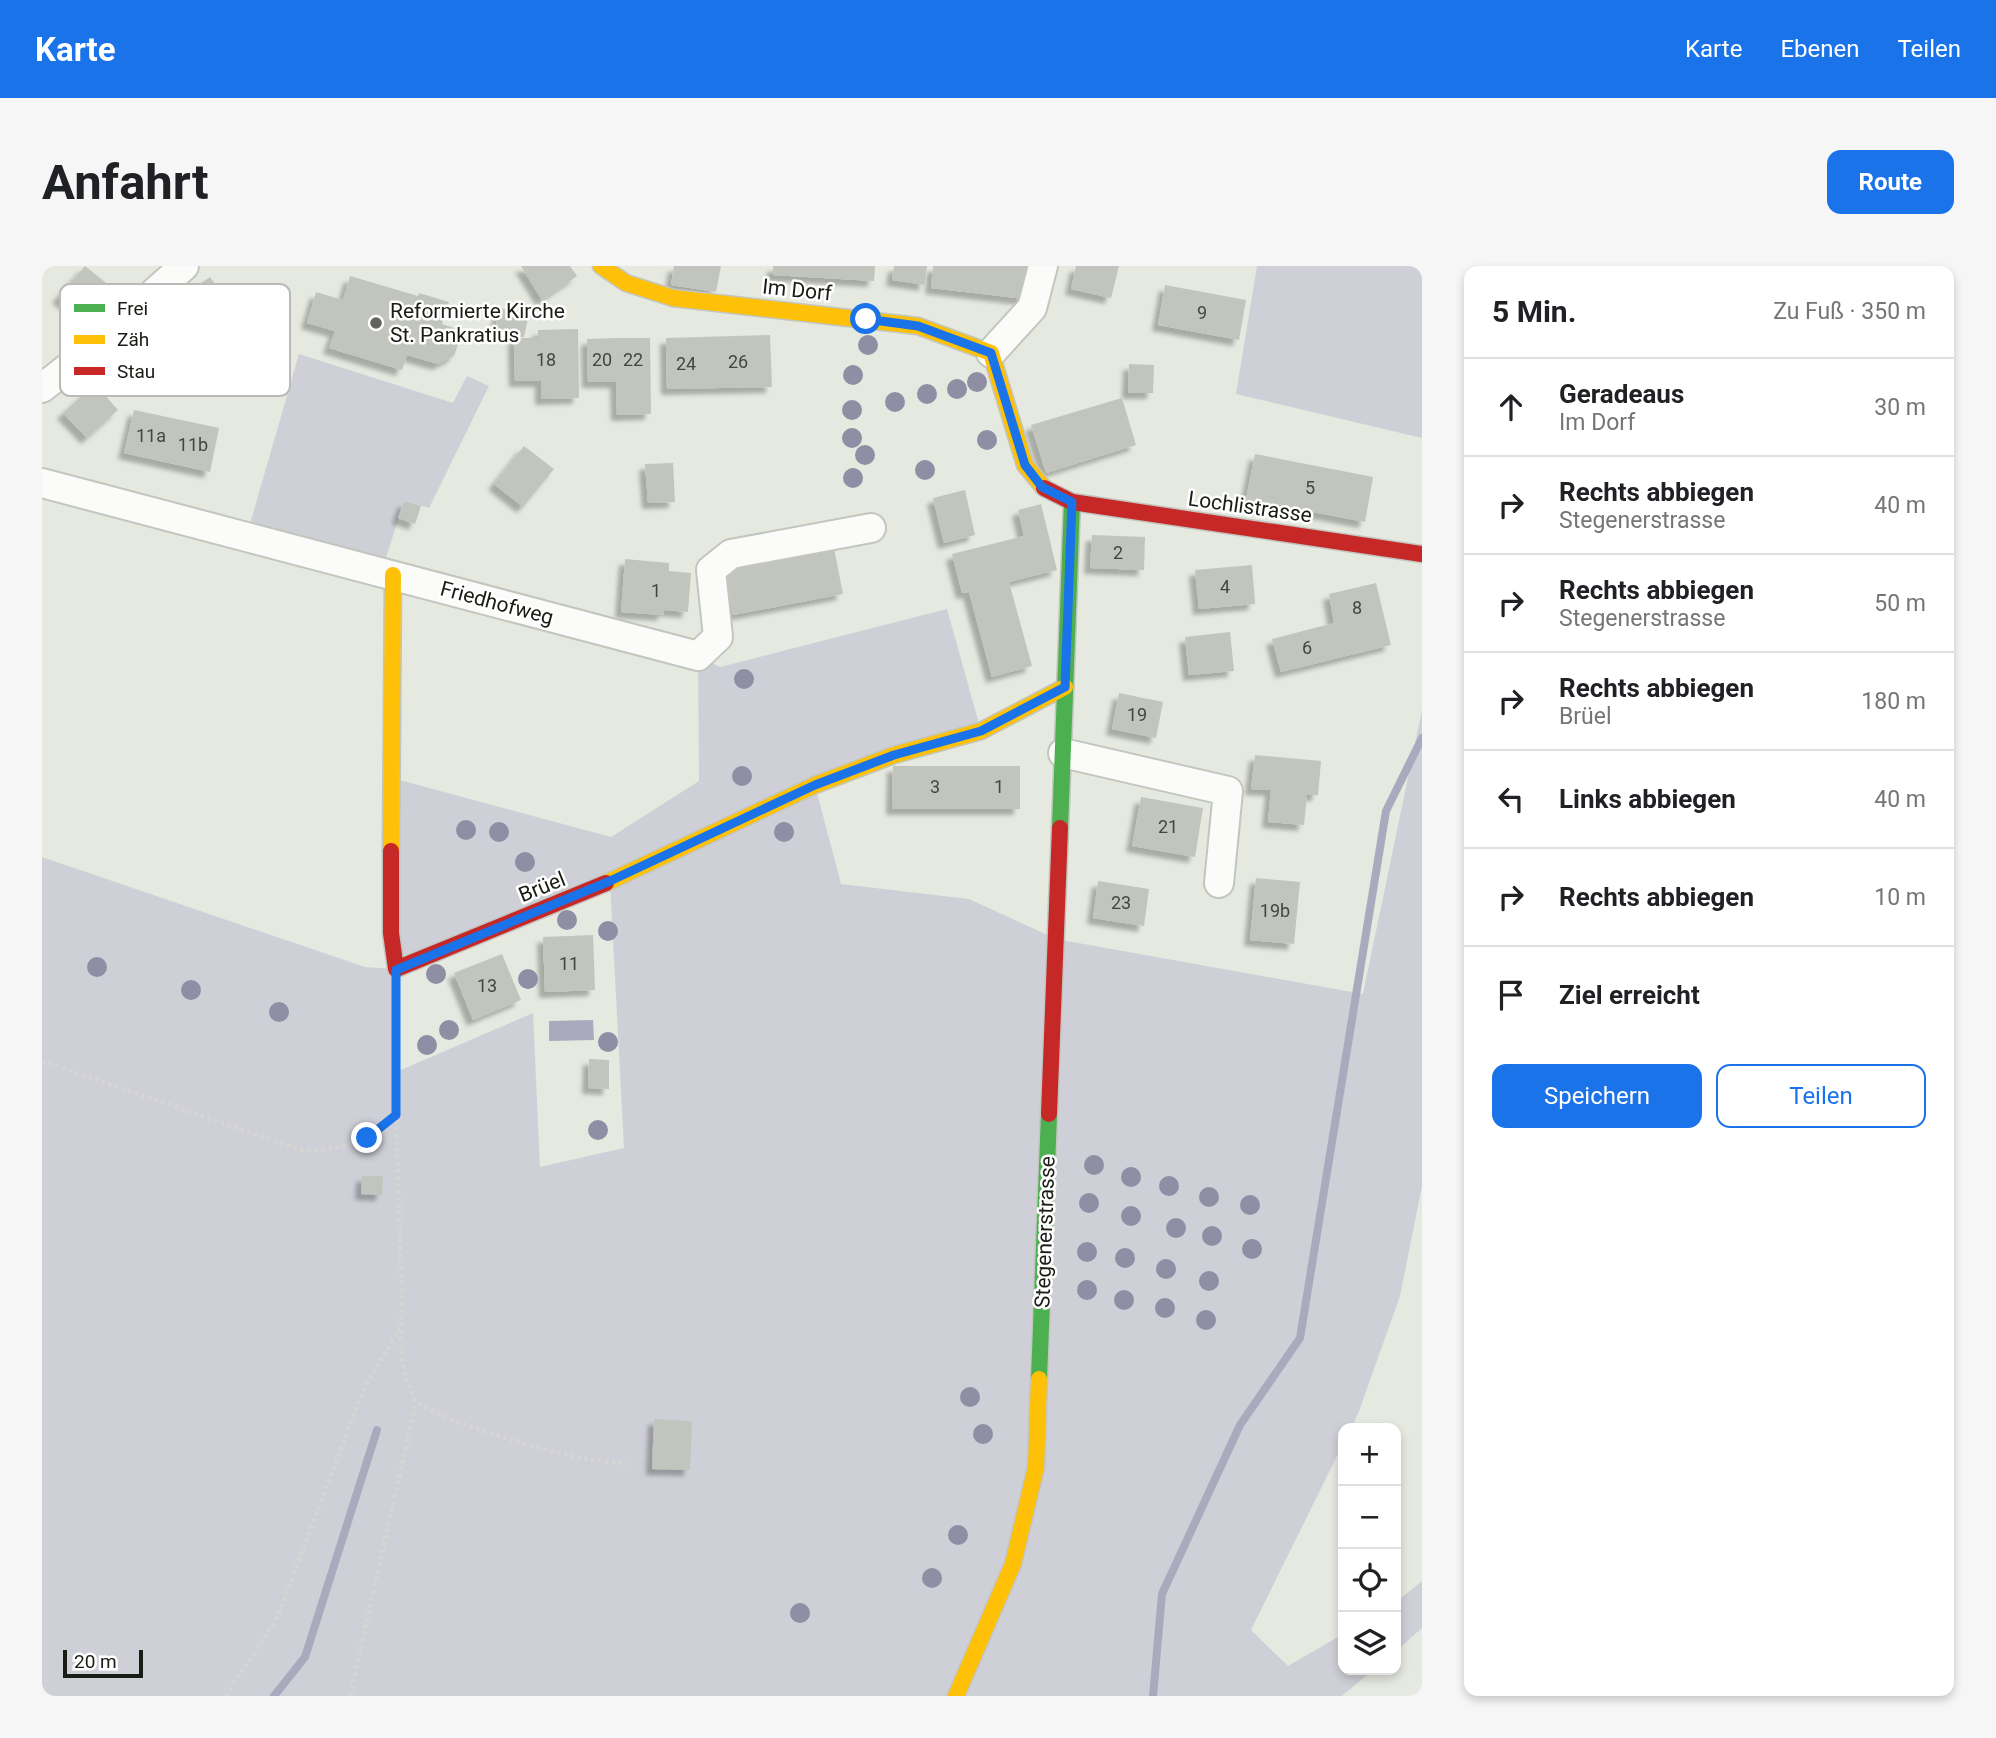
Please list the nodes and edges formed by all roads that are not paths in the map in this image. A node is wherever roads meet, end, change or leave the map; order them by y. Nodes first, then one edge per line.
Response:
1 (184, 266) edge
2 (601, 266) edge
3 (1043, 266) edge
4 (164, 284) edge
5 (991, 353) junction
6 (60, 374) edge
7 (42, 388) edge
8 (42, 483) edge
9 (1072, 502) junction
10 (871, 528) dead end
11 (1422, 554) edge
12 (393, 575) junction
13 (1065, 687) junction
14 (1063, 753) junction
15 (1219, 883) dead end
16 (956, 1696) edge

1 - 4 street
2 - 5 street, Im Dorf
3 - 5 street
5 - 9 street
6 - 7 street
8 - 12 street, Friedhofweg
9 - 11 street, Lochlistrasse
9 - 13 street, Stegenerstrasse
10 - 12 street, Friedhofweg
12 - 13 street, Brüel
13 - 14 street, Stegenerstrasse
14 - 15 street
14 - 16 street, Stegenerstrasse

